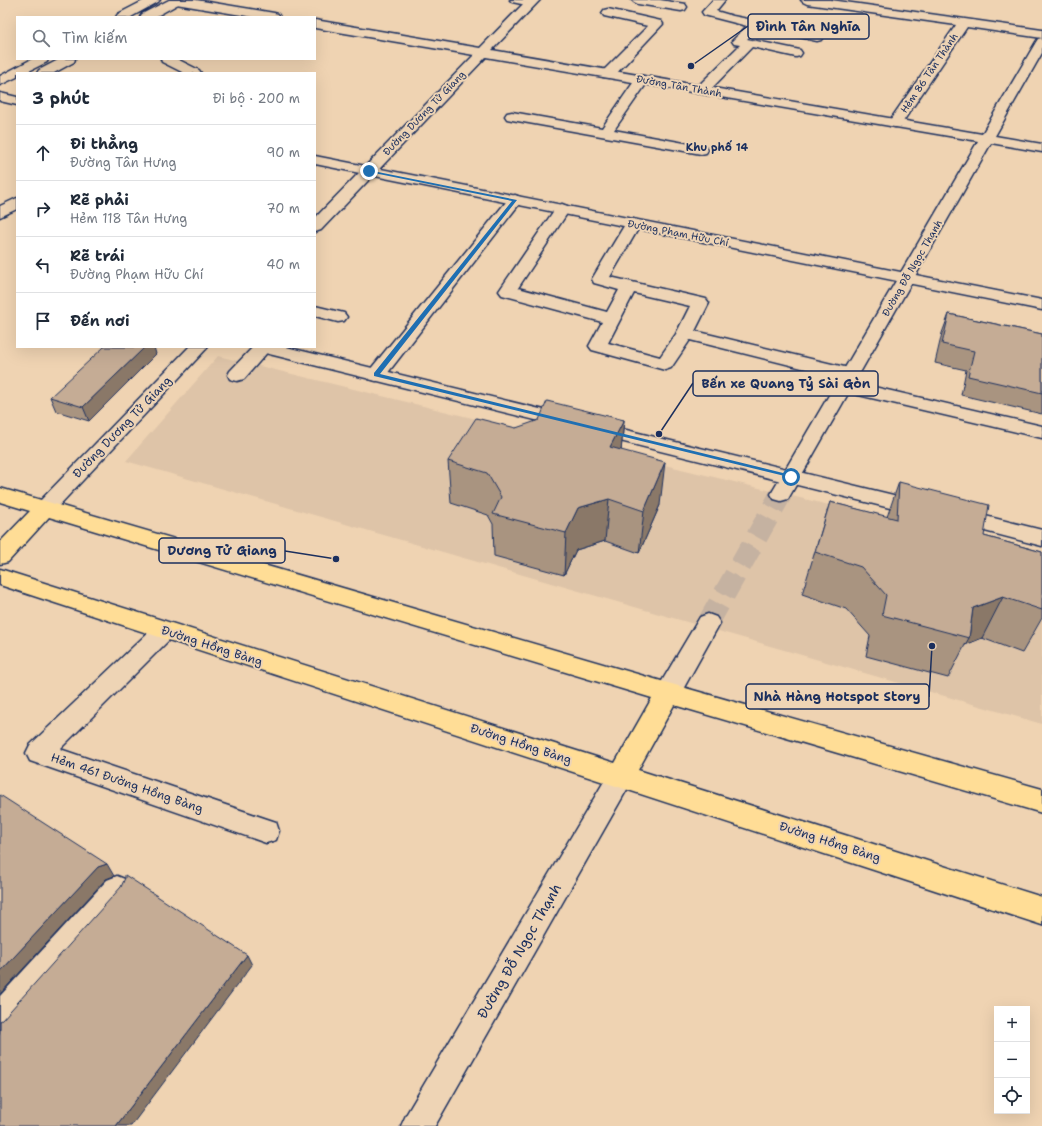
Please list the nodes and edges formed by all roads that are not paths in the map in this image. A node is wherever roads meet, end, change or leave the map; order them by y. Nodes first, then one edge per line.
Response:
1 (154, 0) edge
2 (177, 0) edge
3 (516, 0) edge
4 (638, 0) edge
5 (719, 0) edge
6 (807, 0) edge
7 (532, 1) edge
8 (681, 7) dead end
9 (608, 13) dead end
10 (124, 16) edge
11 (148, 16) edge
12 (268, 16) edge
13 (964, 22) junction
14 (316, 24) edge
15 (756, 24) junction
16 (817, 37) dead end
17 (749, 43) junction
18 (1041, 43) edge
19 (483, 53) junction
20 (796, 53) dead end
21 (40, 60) edge
22 (67, 60) edge
23 (169, 60) edge
24 (17, 72) edge
25 (46, 72) edge
26 (192, 72) edge
27 (16, 73) edge
28 (608, 74) junction
29 (642, 80) junction
30 (0, 81) edge
31 (16, 89) edge
32 (702, 90) junction
33 (0, 97) edge
34 (16, 101) edge
35 (512, 116) dead end
36 (895, 123) junction
37 (605, 133) junction
38 (985, 139) junction
39 (1042, 148) edge
40 (701, 150) dead end
41 (316, 160) edge
42 (369, 171) junction
43 (515, 200) junction
44 (16, 204) edge
45 (562, 209) junction
46 (0, 212) edge
47 (633, 224) junction
48 (316, 226) edge
49 (906, 278) junction
50 (629, 287) junction
51 (1042, 305) edge
52 (316, 311) edge
53 (338, 317) dead end
54 (612, 319) junction
55 (685, 334) junction
56 (199, 348) edge
57 (262, 348) edge
58 (267, 348) edge
59 (236, 375) dead end
60 (376, 375) junction
61 (847, 380) junction
62 (1042, 432) edge
63 (791, 477) junction
64 (781, 494) tunnel mouth
65 (0, 495) edge
66 (45, 508) junction
67 (1042, 538) edge
68 (0, 556) edge
69 (0, 577) edge
70 (708, 624) tunnel mouth
71 (164, 631) junction
72 (668, 693) junction
73 (621, 776) junction
74 (1042, 801) edge
75 (266, 831) dead end
76 (117, 890) edge
77 (1042, 911) edge
78 (0, 1018) edge
79 (417, 1126) edge

1 - 10 street
2 - 11 street
2 - 12 street
3 - 7 street
4 - 8 street
5 - 15 street
6 - 13 street
7 - 19 street, Đường Dương Tử Giang
9 - 28 street
13 - 18 street
13 - 36 street, Hẻm 86 Tân Thành
14 - 19 street, Đường Tân Thành
15 - 16 street
15 - 17 street
17 - 20 street
17 - 32 street
18 - 38 street, Đường Đỗ Ngọc Thạnh
19 - 28 street, Đường Tân Thành
19 - 42 street, Đường Dương Tử Giang
21 - 24 street
22 - 25 street
23 - 26 street
27 - 30 street
28 - 29 street, Đường Tân Thành
29 - 32 street, Đường Tân Thành
29 - 37 street
31 - 33 street
32 - 36 street, Đường Tân Thành
33 - 34 street
35 - 37 street
36 - 38 street, Đường Tân Thành
37 - 40 street
38 - 39 street, Đường Tân Thành
38 - 49 street, Đường Đỗ Ngọc Thạnh
41 - 42 street, Đường Phạm Hữu Chí
42 - 43 street, Đường Phạm Hữu Chí
42 - 48 street, Đường Dương Tử Giang
43 - 45 street, Đường Phạm Hữu Chí
43 - 60 street
44 - 46 street
45 - 47 street, Đường Phạm Hữu Chí
45 - 54 street
47 - 49 street, Đường Phạm Hữu Chí
47 - 50 street
49 - 51 street, Đường Phạm Hữu Chí
49 - 61 street, Đường Đỗ Ngọc Thạnh
50 - 54 street
50 - 55 street
52 - 53 street
54 - 55 street
55 - 61 street
56 - 66 street, Đường Dương Tử Giang
57 - 59 street
58 - 60 street
60 - 63 street
61 - 62 street
61 - 63 street, Đường Đỗ Ngọc Thạnh
63 - 64 street, Đường Đỗ Ngọc Thạnh
63 - 67 street
65 - 66 main road
66 - 68 main road
66 - 72 main road
69 - 71 main road, Đường Hồng Bàng
70 - 72 street
71 - 73 main road, Đường Hồng Bàng
71 - 75 street, Hẻm 461 Đường Hồng Bàng
72 - 73 main road
72 - 74 main road
73 - 77 main road, Đường Hồng Bàng
73 - 79 street, Đường Đỗ Ngọc Thạnh
76 - 78 street

